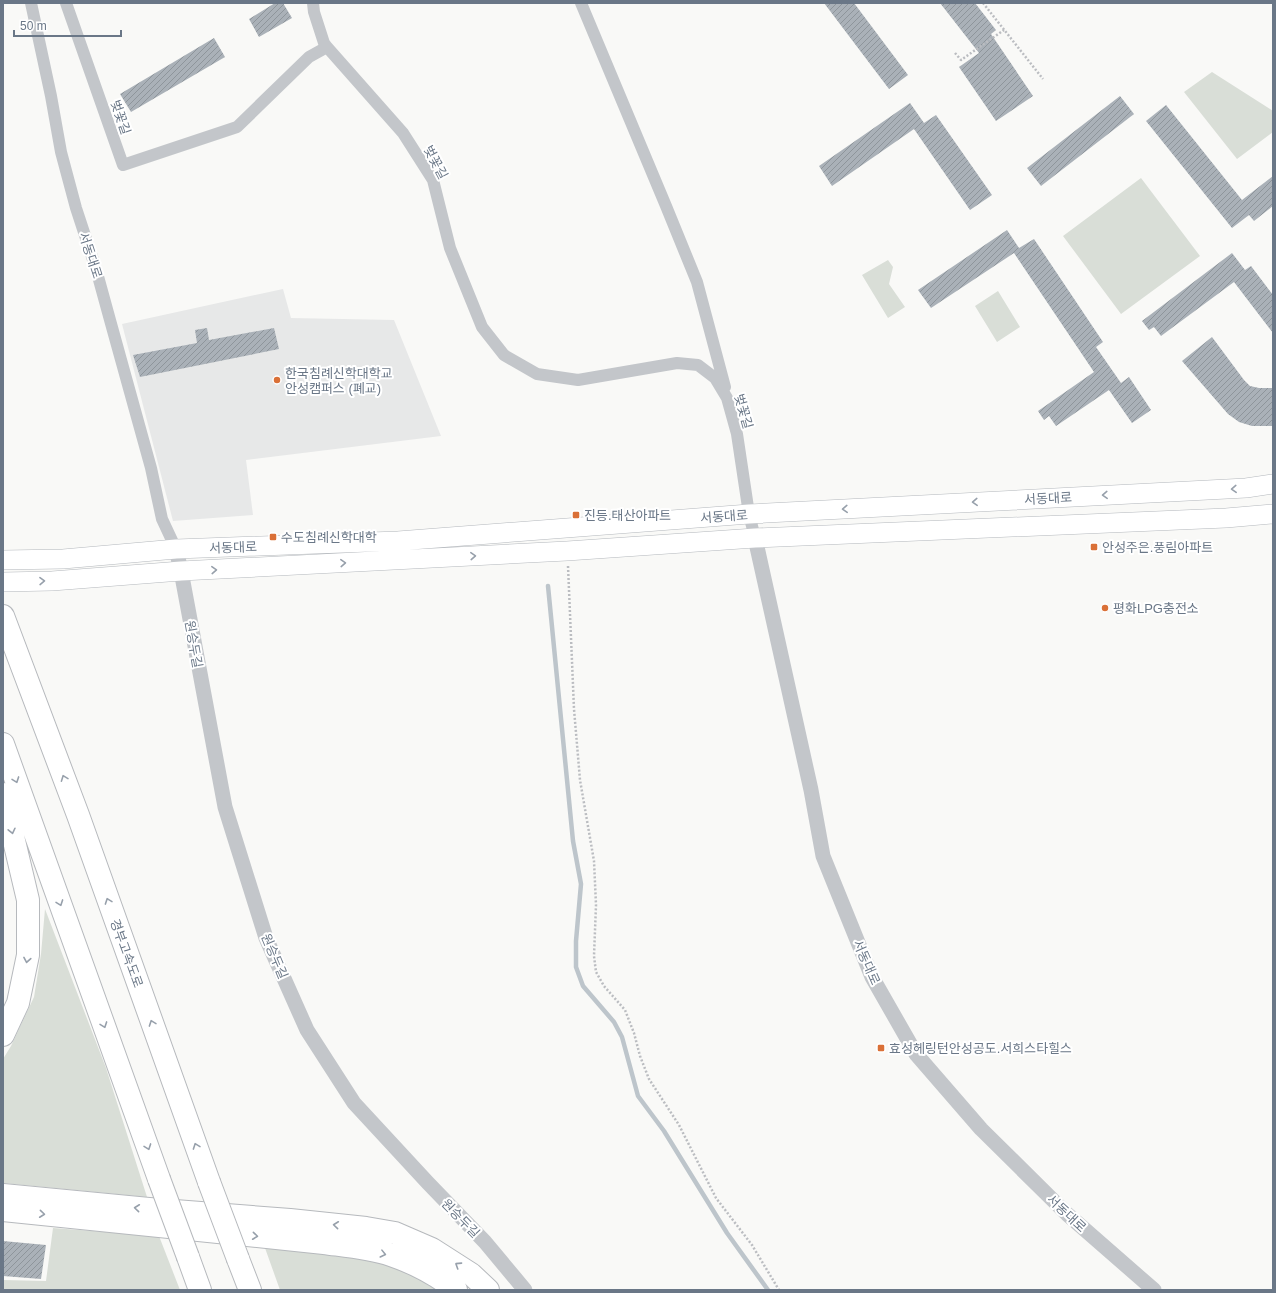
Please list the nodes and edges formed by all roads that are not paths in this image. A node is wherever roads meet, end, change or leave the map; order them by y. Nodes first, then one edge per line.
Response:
1 (32, 3) edge
2 (66, 3) edge
3 (313, 3) edge
4 (581, 3) edge
5 (327, 47) junction
6 (727, 398) junction
7 (1273, 484) edge
8 (749, 514) junction
9 (1273, 514) edge
10 (755, 538) junction
11 (176, 549) junction
12 (3, 560) edge
13 (181, 571) junction
14 (3, 582) edge
15 (3, 616) edge
16 (3, 744) edge
17 (3, 794) edge
18 (3, 1035) edge
19 (3, 1195) edge
20 (3, 1210) edge
21 (200, 1290) edge
22 (250, 1290) edge
23 (456, 1290) edge
24 (488, 1290) edge
25 (525, 1290) edge
26 (1154, 1290) edge

1 - 11 street, 서동대로
2 - 5 street, 벚꽃길
3 - 5 street
4 - 6 street
5 - 6 street, 벚꽃길
6 - 8 street, 벚꽃길
7 -> 8 main road, 서동대로
8 - 10 street, 벚꽃길
8 - 11 main road, 서동대로
9 - 10 main road, 서동대로
13 -> 10 main road, 서동대로
10 - 26 street, 서동대로
11 - 12 main road, 서동대로
11 - 13 street, 원승두길
14 -> 13 main road, 서동대로
13 - 25 street, 원승두길
22 -> 15 highway, 경부고속도로, bridge
16 -> 21 highway, bridge
17 -> 18 highway
24 -> 19 highway
20 -> 23 highway

